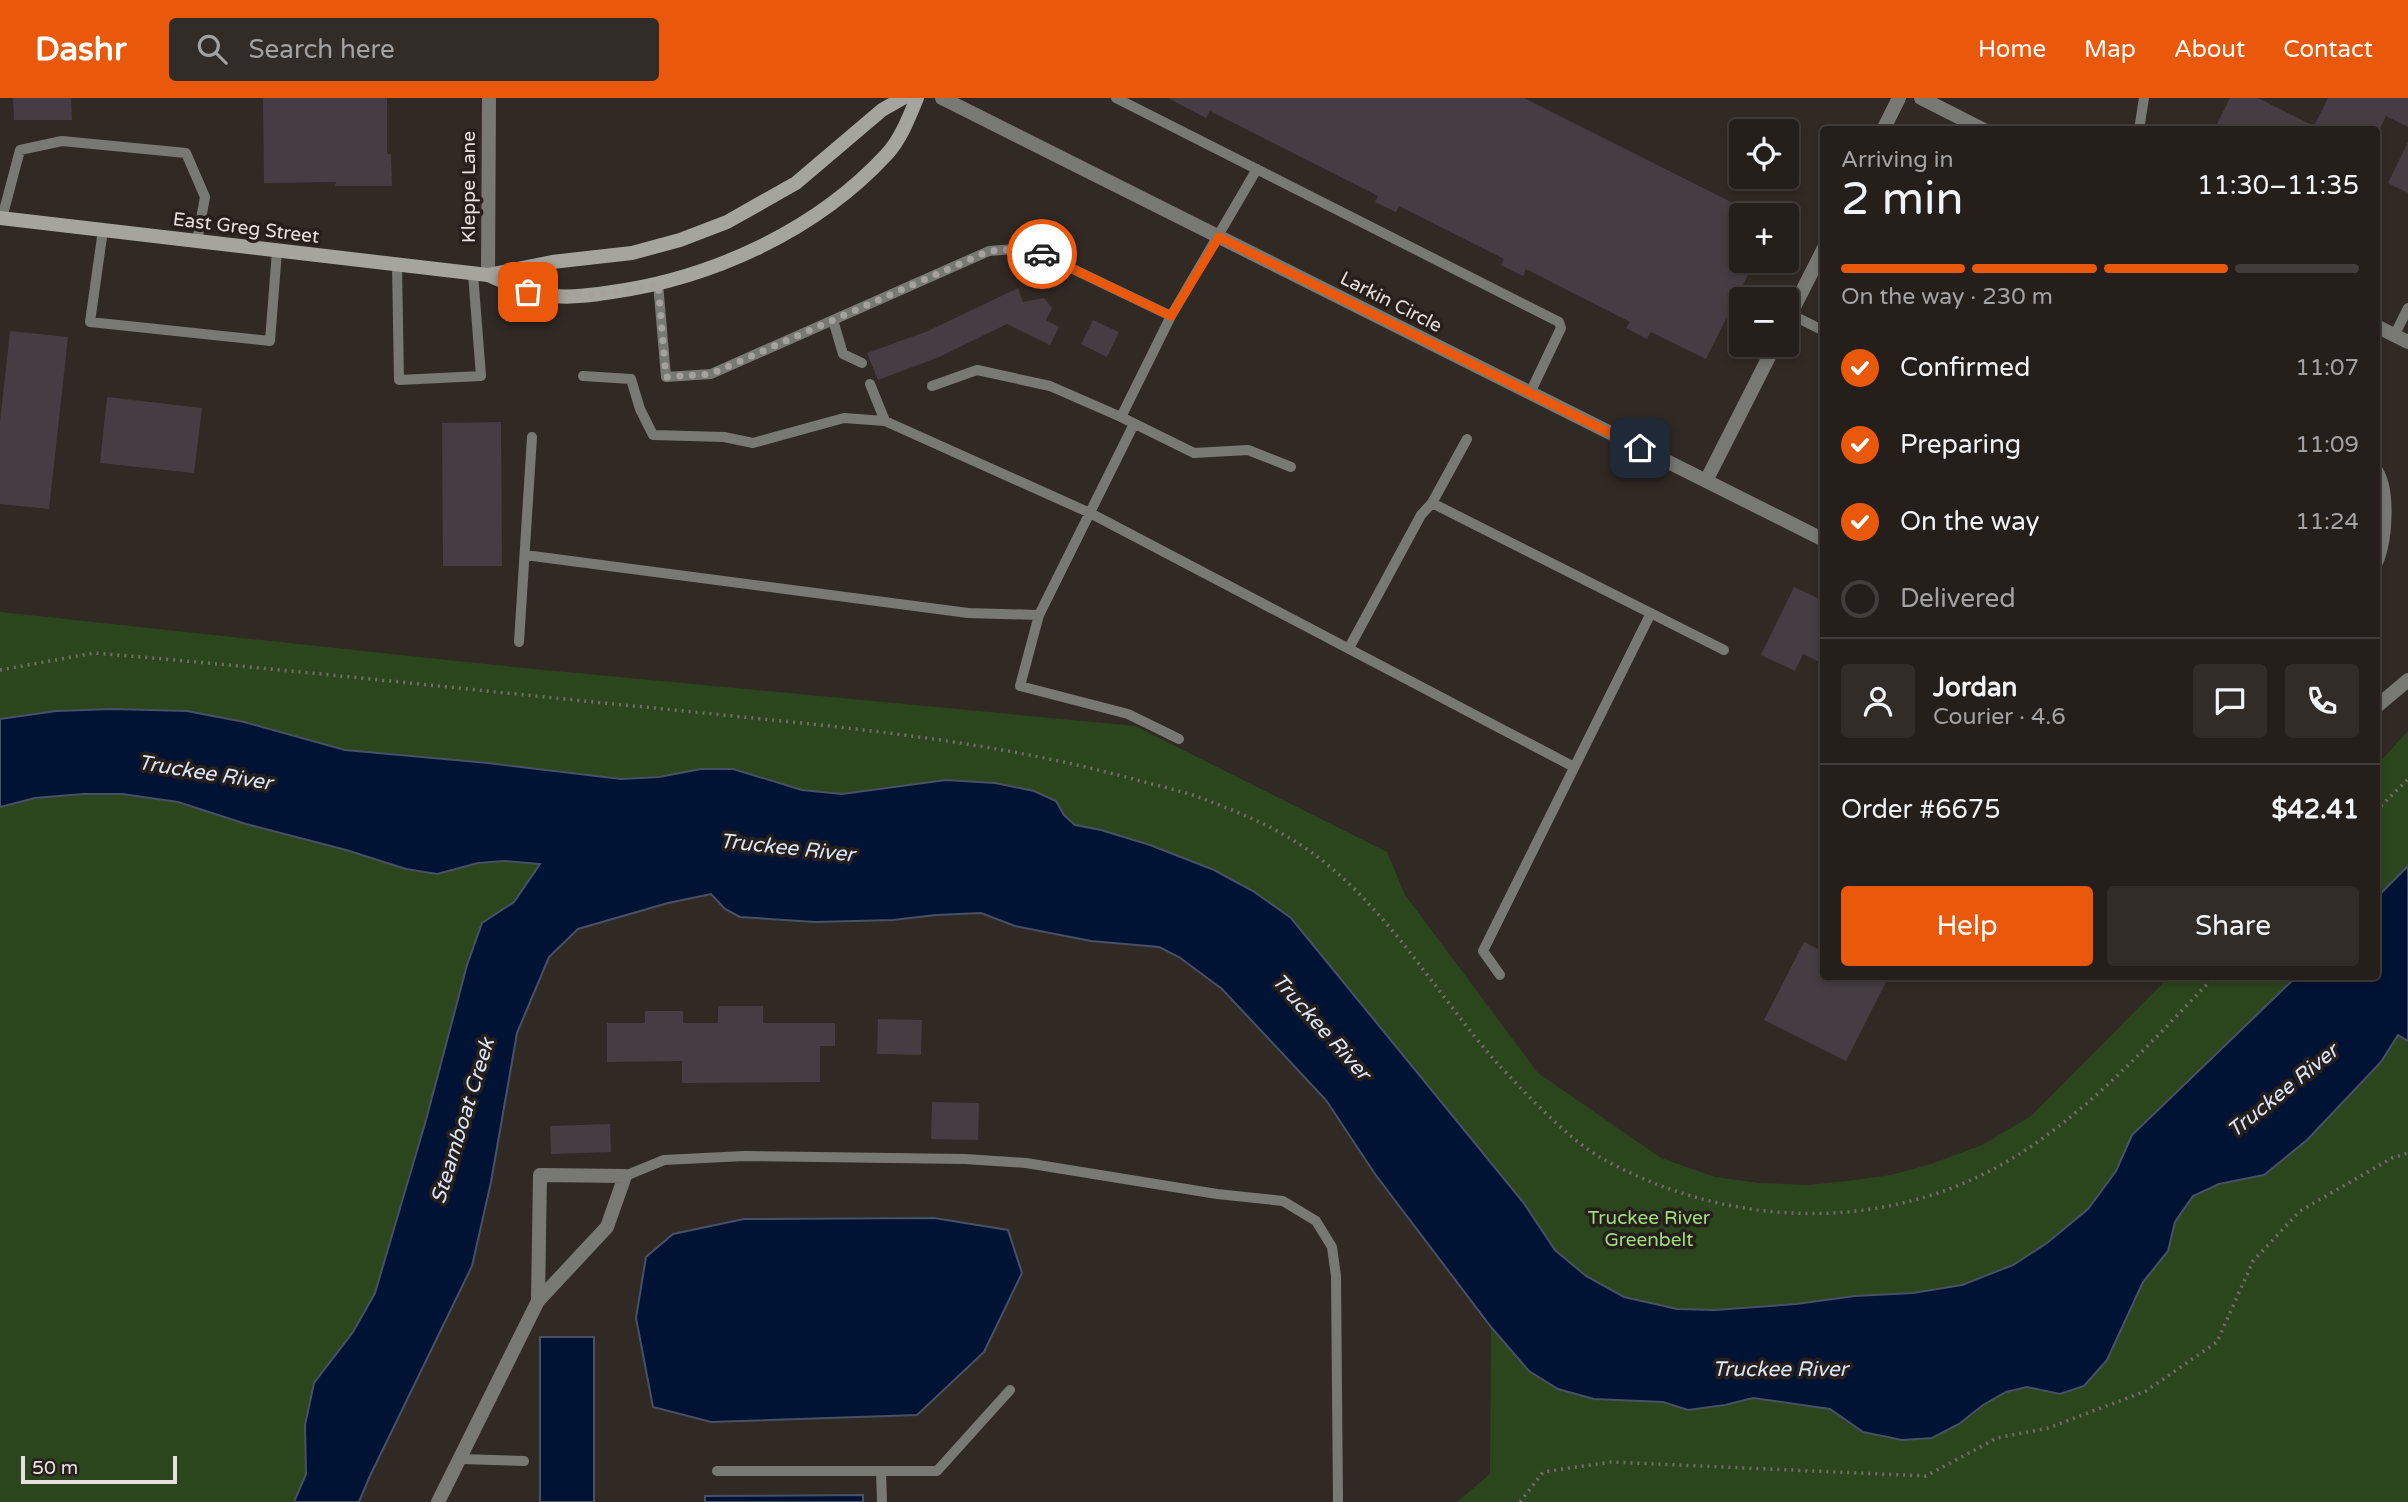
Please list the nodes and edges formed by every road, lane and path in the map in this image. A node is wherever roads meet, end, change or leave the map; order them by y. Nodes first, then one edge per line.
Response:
1 (489, 98) edge
2 (903, 98) edge
3 (917, 98) edge
4 (942, 98) edge
5 (1116, 98) edge
6 (1899, 98) edge
7 (1921, 98) edge
8 (2144, 98) edge
9 (1885, 126) edge
10 (1976, 126) edge
11 (2140, 126) edge
12 (1257, 169) junction
13 (1, 218) edge
14 (103, 230) junction
15 (1219, 237) junction
16 (197, 241) junction
17 (276, 251) junction
18 (1820, 255) edge
19 (397, 265) junction
20 (473, 274) junction
21 (488, 275) junction
22 (658, 283) junction
23 (1799, 296) edge
24 (2408, 308) edge
25 (1171, 316) junction
26 (833, 320) junction
27 (1799, 321) edge
28 (2380, 328) edge
29 (1820, 329) edge
30 (2395, 334) junction
31 (2408, 342) edge
32 (1769, 357) edge
33 (862, 363) dead end
34 (583, 376) dead end
35 (870, 384) dead end
36 (932, 386) dead end
37 (1531, 393) junction
38 (1121, 417) junction
39 (885, 421) junction
40 (1134, 424) junction
41 (532, 437) dead end
42 (1466, 439) dead end
43 (1292, 467) dead end
44 (2380, 472) edge
45 (1706, 481) junction
46 (1432, 503) junction
47 (1090, 513) junction
48 (1820, 538) edge
49 (525, 555) junction
50 (2380, 559) edge
51 (1651, 613) junction
52 (1040, 615) junction
53 (519, 642) dead end
54 (1349, 648) junction
55 (1724, 650) dead end
56 (0, 670) edge
57 (2408, 680) edge
58 (2380, 704) edge
59 (1179, 739) dead end
60 (1574, 767) junction
61 (2408, 779) edge
62 (2380, 807) edge
63 (1500, 975) dead end
64 (2211, 980) edge
65 (2408, 1153) edge
66 (625, 1176) junction
67 (538, 1301) junction
68 (1010, 1390) dead end
69 (460, 1459) junction
70 (524, 1461) dead end
71 (717, 1471) dead end
72 (881, 1471) junction
73 (438, 1502) edge
74 (881, 1502) edge
75 (1338, 1502) edge
76 (1520, 1502) edge

1 - 21 street, Kleppe Lane
2 - 21 main road, East Greg Street
3 - 22 main road, East Greg Street
4 - 15 street, Larkin Circle
5 - 12 lane
6 - 9 street
7 - 10 street
8 - 11 lane
12 - 15 lane
12 - 37 lane
13 - 14 main road, East Greg Street
13 - 16 lane
14 - 16 main road, East Greg Street
14 - 17 lane
15 - 25 lane
15 - 37 street, Larkin Circle
16 - 17 main road, East Greg Street
17 - 19 main road, East Greg Street
18 - 23 street
19 - 20 main road, East Greg Street
19 - 20 lane
20 - 21 main road, East Greg Street
21 - 22 main road, East Greg Street
22 - 26 lane
24 - 30 lane
25 - 26 lane
25 - 38 lane
26 - 33 lane
27 - 29 lane
28 - 30 street
30 - 31 street
32 - 45 street
34 - 39 lane
35 - 39 lane
36 - 38 lane
37 - 45 street, Larkin Circle
38 - 40 lane
39 - 47 lane
40 - 43 lane
40 - 47 lane
41 - 49 lane
42 - 46 lane
44 - 50 lane
45 - 48 street, Larkin Circle
46 - 51 lane
46 - 54 lane
47 - 52 lane
47 - 54 lane
49 - 52 lane
49 - 53 lane
51 - 55 lane
51 - 60 lane
52 - 59 lane
54 - 60 lane
56 - 64 path
57 - 58 street
60 - 63 lane
61 - 62 path
65 - 76 path
66 - 67 street
66 - 67 street
66 - 75 lane
67 - 69 street
68 - 72 lane
69 - 70 lane
69 - 73 street
71 - 72 lane
72 - 74 lane

